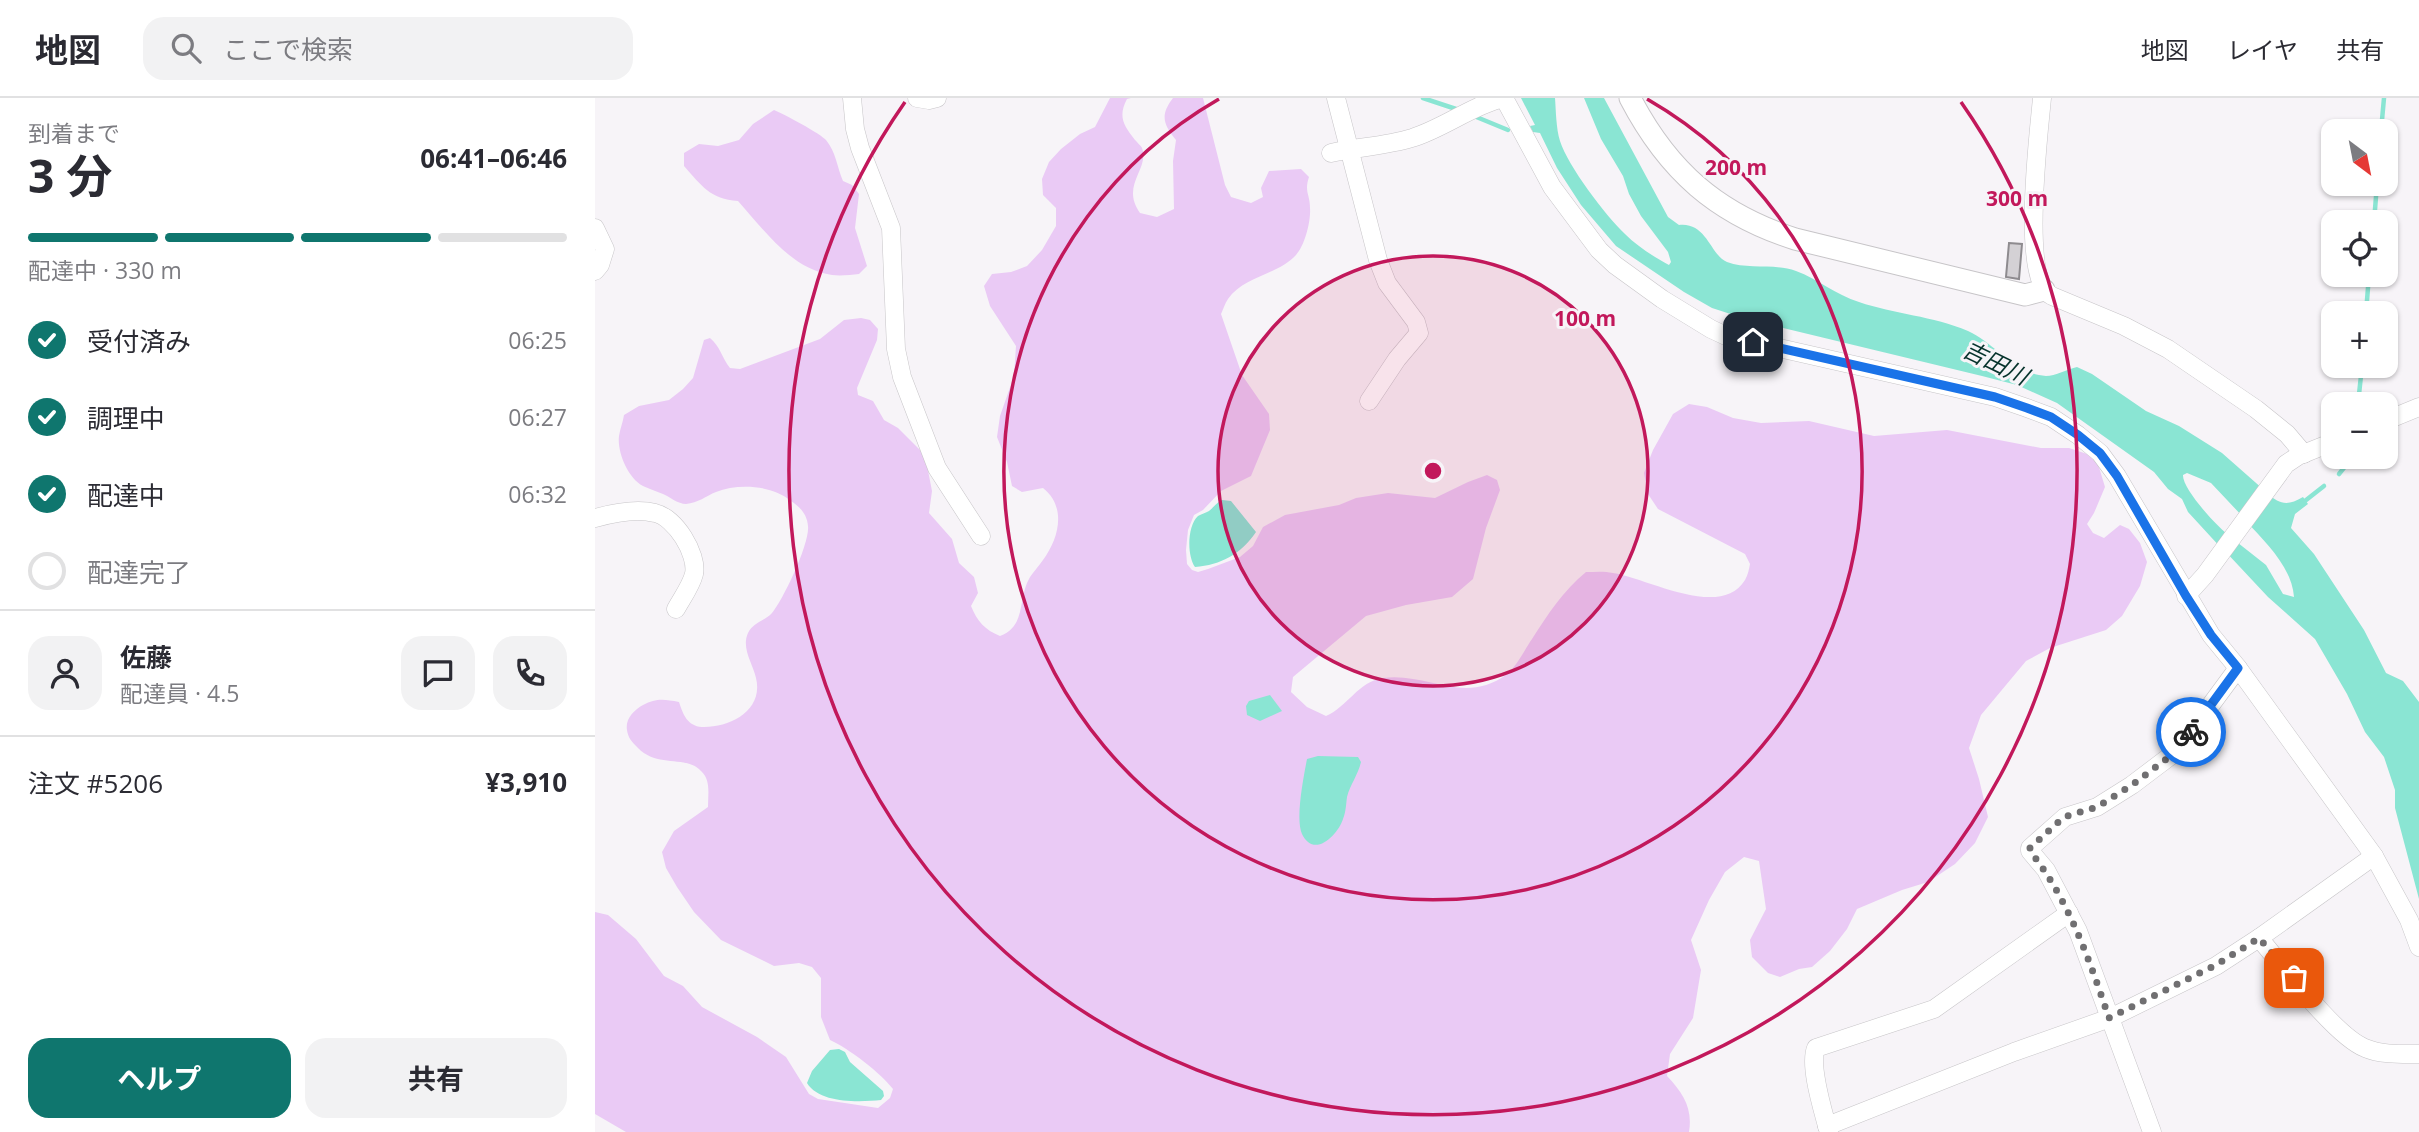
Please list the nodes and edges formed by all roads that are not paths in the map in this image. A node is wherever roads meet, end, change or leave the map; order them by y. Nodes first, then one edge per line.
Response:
1 (852, 98) edge
2 (917, 98) edge
3 (937, 98) edge
4 (1336, 98) edge
5 (1503, 98) edge
6 (1630, 98) edge
7 (2042, 98) edge
8 (1350, 149) junction
9 (1331, 153) dead end
10 (595, 228) edge
11 (595, 271) edge
12 (2044, 290) junction
13 (1369, 401) dead end
14 (2419, 407) edge
15 (2398, 416) edge
16 (2321, 448) edge
17 (2304, 454) junction
18 (595, 518) edge
19 (981, 536) dead end
20 (2186, 596) junction
21 (676, 608) dead end
22 (2238, 668) junction
23 (2374, 856) junction
24 (2069, 913) junction
25 (2259, 938) junction
26 (2419, 947) edge
27 (2109, 1018) junction
28 (2419, 1054) edge
29 (1828, 1129) edge
30 (2152, 1132) edge

1 - 19 street
2 - 3 street
4 - 8 street
5 - 8 street
5 - 20 street
6 - 12 street
7 - 12 street
8 - 9 street
8 - 13 street
10 - 11 street
12 - 17 street
14 - 15 street
16 - 17 street
17 - 20 street
18 - 21 street
20 - 22 street
22 - 23 street
22 - 24 street
23 - 25 street
23 - 26 street
24 - 27 street
24 - 29 street
25 - 27 street
25 - 28 street
27 - 29 street
27 - 30 street

